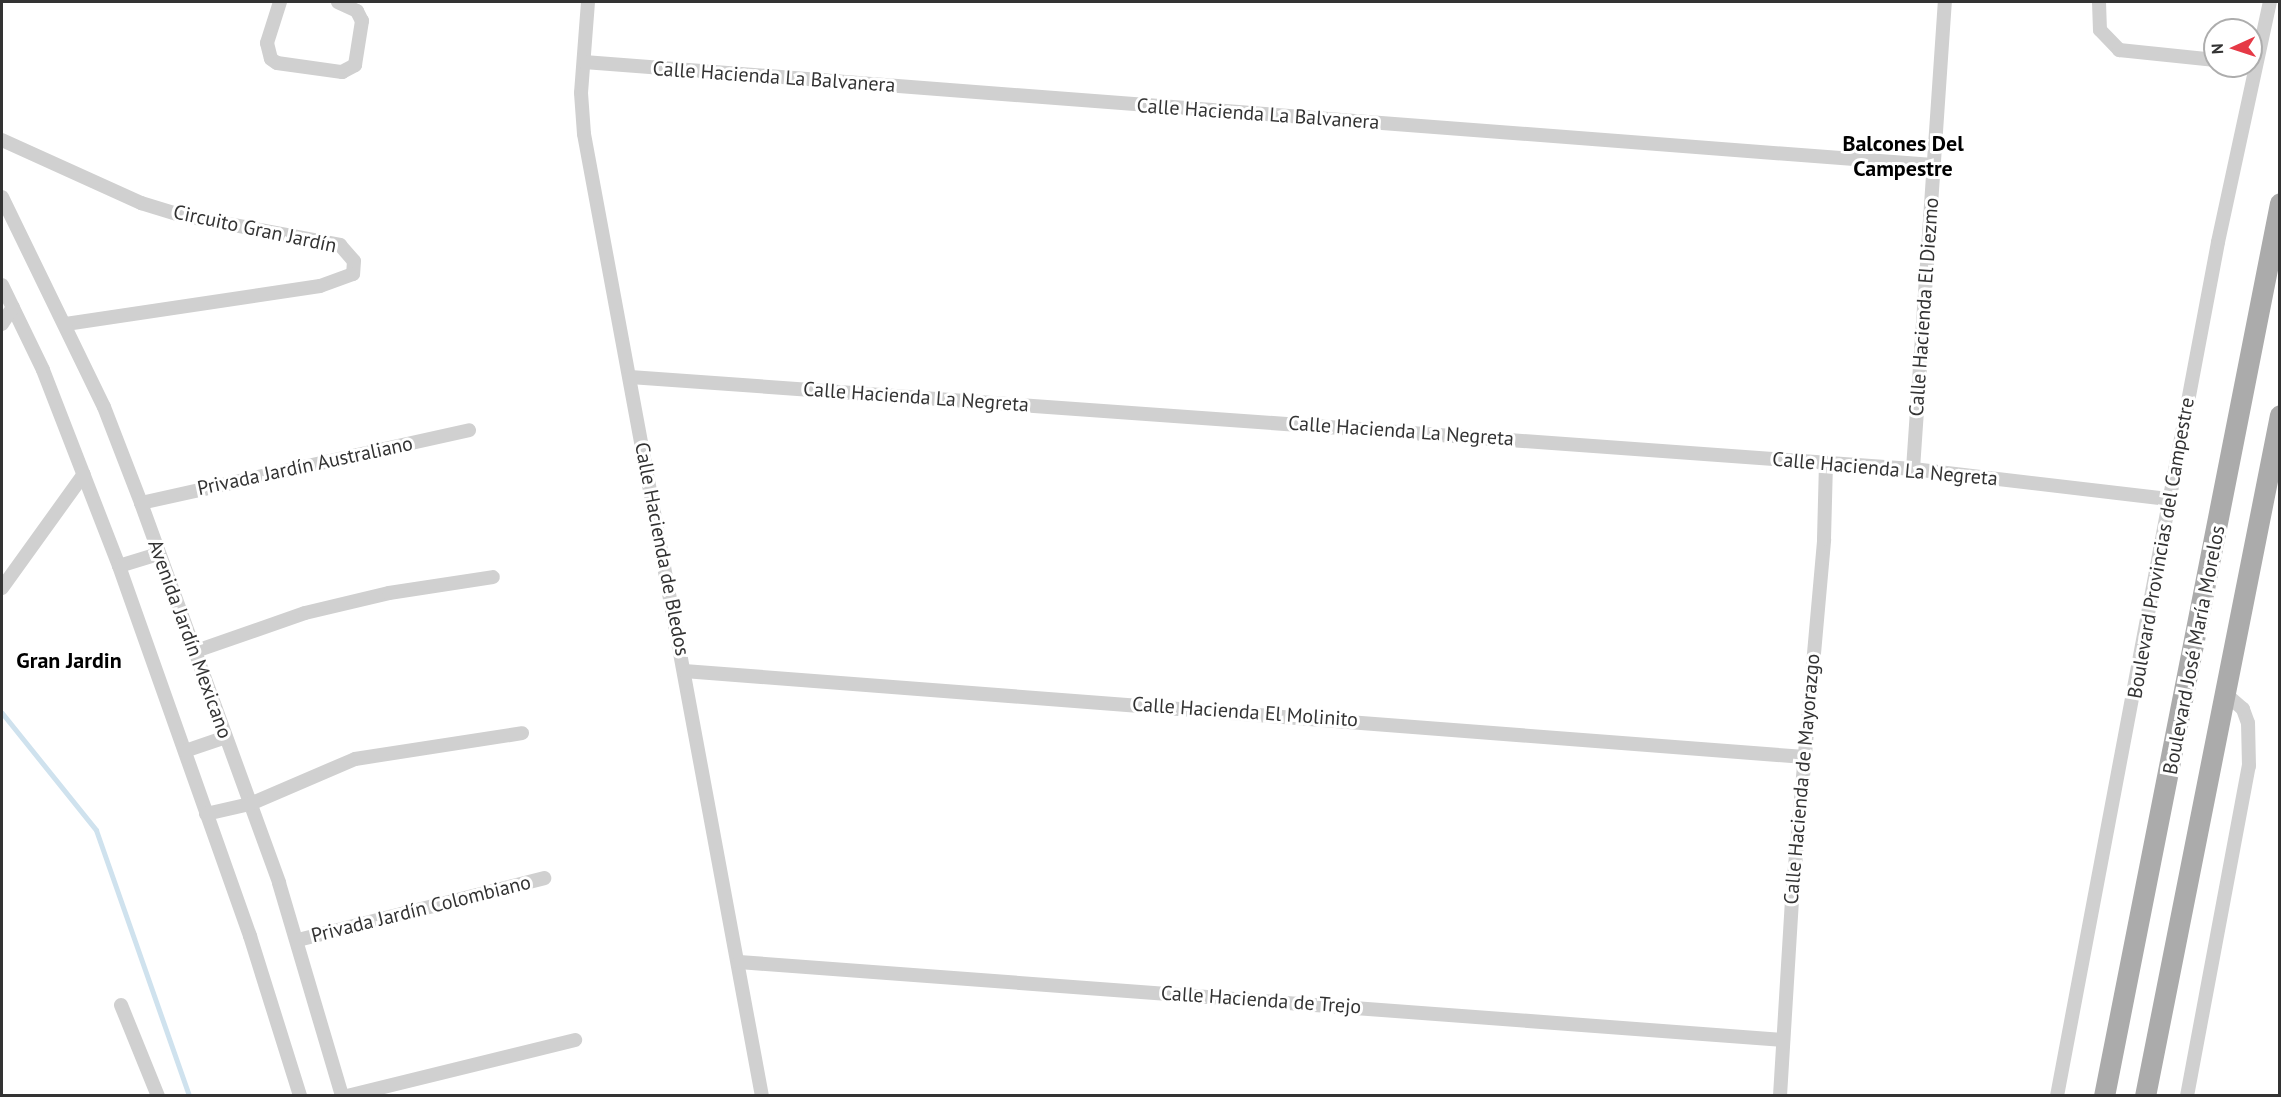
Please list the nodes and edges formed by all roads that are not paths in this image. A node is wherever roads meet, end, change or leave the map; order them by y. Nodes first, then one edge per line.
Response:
1 (280, 2) edge
2 (338, 2) edge
3 (588, 2) edge
4 (1945, 2) edge
5 (2099, 2) edge
6 (2270, 2) edge
7 (2263, 29) edge
8 (2203, 59) edge
9 (584, 62) junction
10 (2251, 78) edge
11 (2, 140) edge
12 (1933, 165) junction
13 (2, 197) edge
14 (2280, 203) edge
15 (2, 285) edge
16 (13, 307) junction
17 (2, 324) edge
18 (66, 324) junction
19 (630, 377) junction
20 (2280, 415) edge
21 (469, 430) dead end
22 (1826, 464) junction
23 (1913, 469) junction
24 (84, 474) junction
25 (2170, 499) junction
26 (141, 503) junction
27 (158, 554) junction
28 (119, 566) junction
29 (493, 577) dead end
30 (2, 588) edge
31 (196, 651) junction
32 (684, 670) junction
33 (2227, 695) junction
34 (522, 733) dead end
35 (226, 737) junction
36 (185, 751) junction
37 (1805, 757) junction
38 (250, 804) junction
39 (206, 814) junction
40 (544, 878) dead end
41 (298, 940) junction
42 (739, 962) junction
43 (122, 1005) dead end
44 (575, 1040) dead end
45 (1783, 1040) junction
46 (158, 1095) edge
47 (300, 1095) edge
48 (342, 1095) edge
49 (347, 1095) edge
50 (762, 1095) edge
51 (1780, 1095) edge
52 (2057, 1095) edge
53 (2104, 1095) edge
54 (2145, 1095) edge
55 (2187, 1095) edge

1 - 2 street
3 - 9 street, Calle Hacienda de Bledos
4 - 12 street, Calle Hacienda El Diezmo
5 - 8 street
6 - 7 street, Boulevard Provincias del Campestre
9 - 12 street, Calle Hacienda La Balvanera
9 - 19 street, Calle Hacienda de Bledos
10 - 25 street, Boulevard Provincias del Campestre
11 - 18 street, Circuito Gran Jardín
12 - 23 street, Calle Hacienda El Diezmo
13 - 18 street, Avenida Jardín Mexicano
14 - 53 main road, Boulevard José María Morelos
15 - 16 street
16 - 17 street
16 - 24 street
18 - 26 street, Avenida Jardín Mexicano
19 - 22 street, Calle Hacienda La Negreta
19 - 32 street, Calle Hacienda de Bledos
20 - 33 main road, Boulevard José María Morelos
21 - 26 street, Privada Jardín Australiano
22 - 23 street, Calle Hacienda La Negreta
22 - 37 street, Calle Hacienda de Mayorazgo
23 - 25 street, Calle Hacienda La Negreta
24 - 28 street
24 - 30 street
25 - 52 street, Boulevard Provincias del Campestre
26 - 27 street, Avenida Jardín Mexicano
27 - 28 street
27 - 31 street, Avenida Jardín Mexicano
28 - 36 street
29 - 31 street
31 - 35 street, Avenida Jardín Mexicano
32 - 37 street, Calle Hacienda El Molinito
32 - 42 street, Calle Hacienda de Bledos
33 - 54 main road, Boulevard José María Morelos
33 - 55 street
34 - 38 street
35 - 36 street
35 - 38 street, Avenida Jardín Mexicano
36 - 39 street
37 - 45 street, Calle Hacienda de Mayorazgo
38 - 39 street
38 - 41 street, Avenida Jardín Mexicano
39 - 47 street
40 - 41 street, Privada Jardín Colombiano
41 - 48 street, Avenida Jardín Mexicano
42 - 45 street, Calle Hacienda de Trejo
42 - 50 street, Calle Hacienda de Bledos
43 - 46 street
44 - 49 street
45 - 51 street, Calle Hacienda de Mayorazgo

